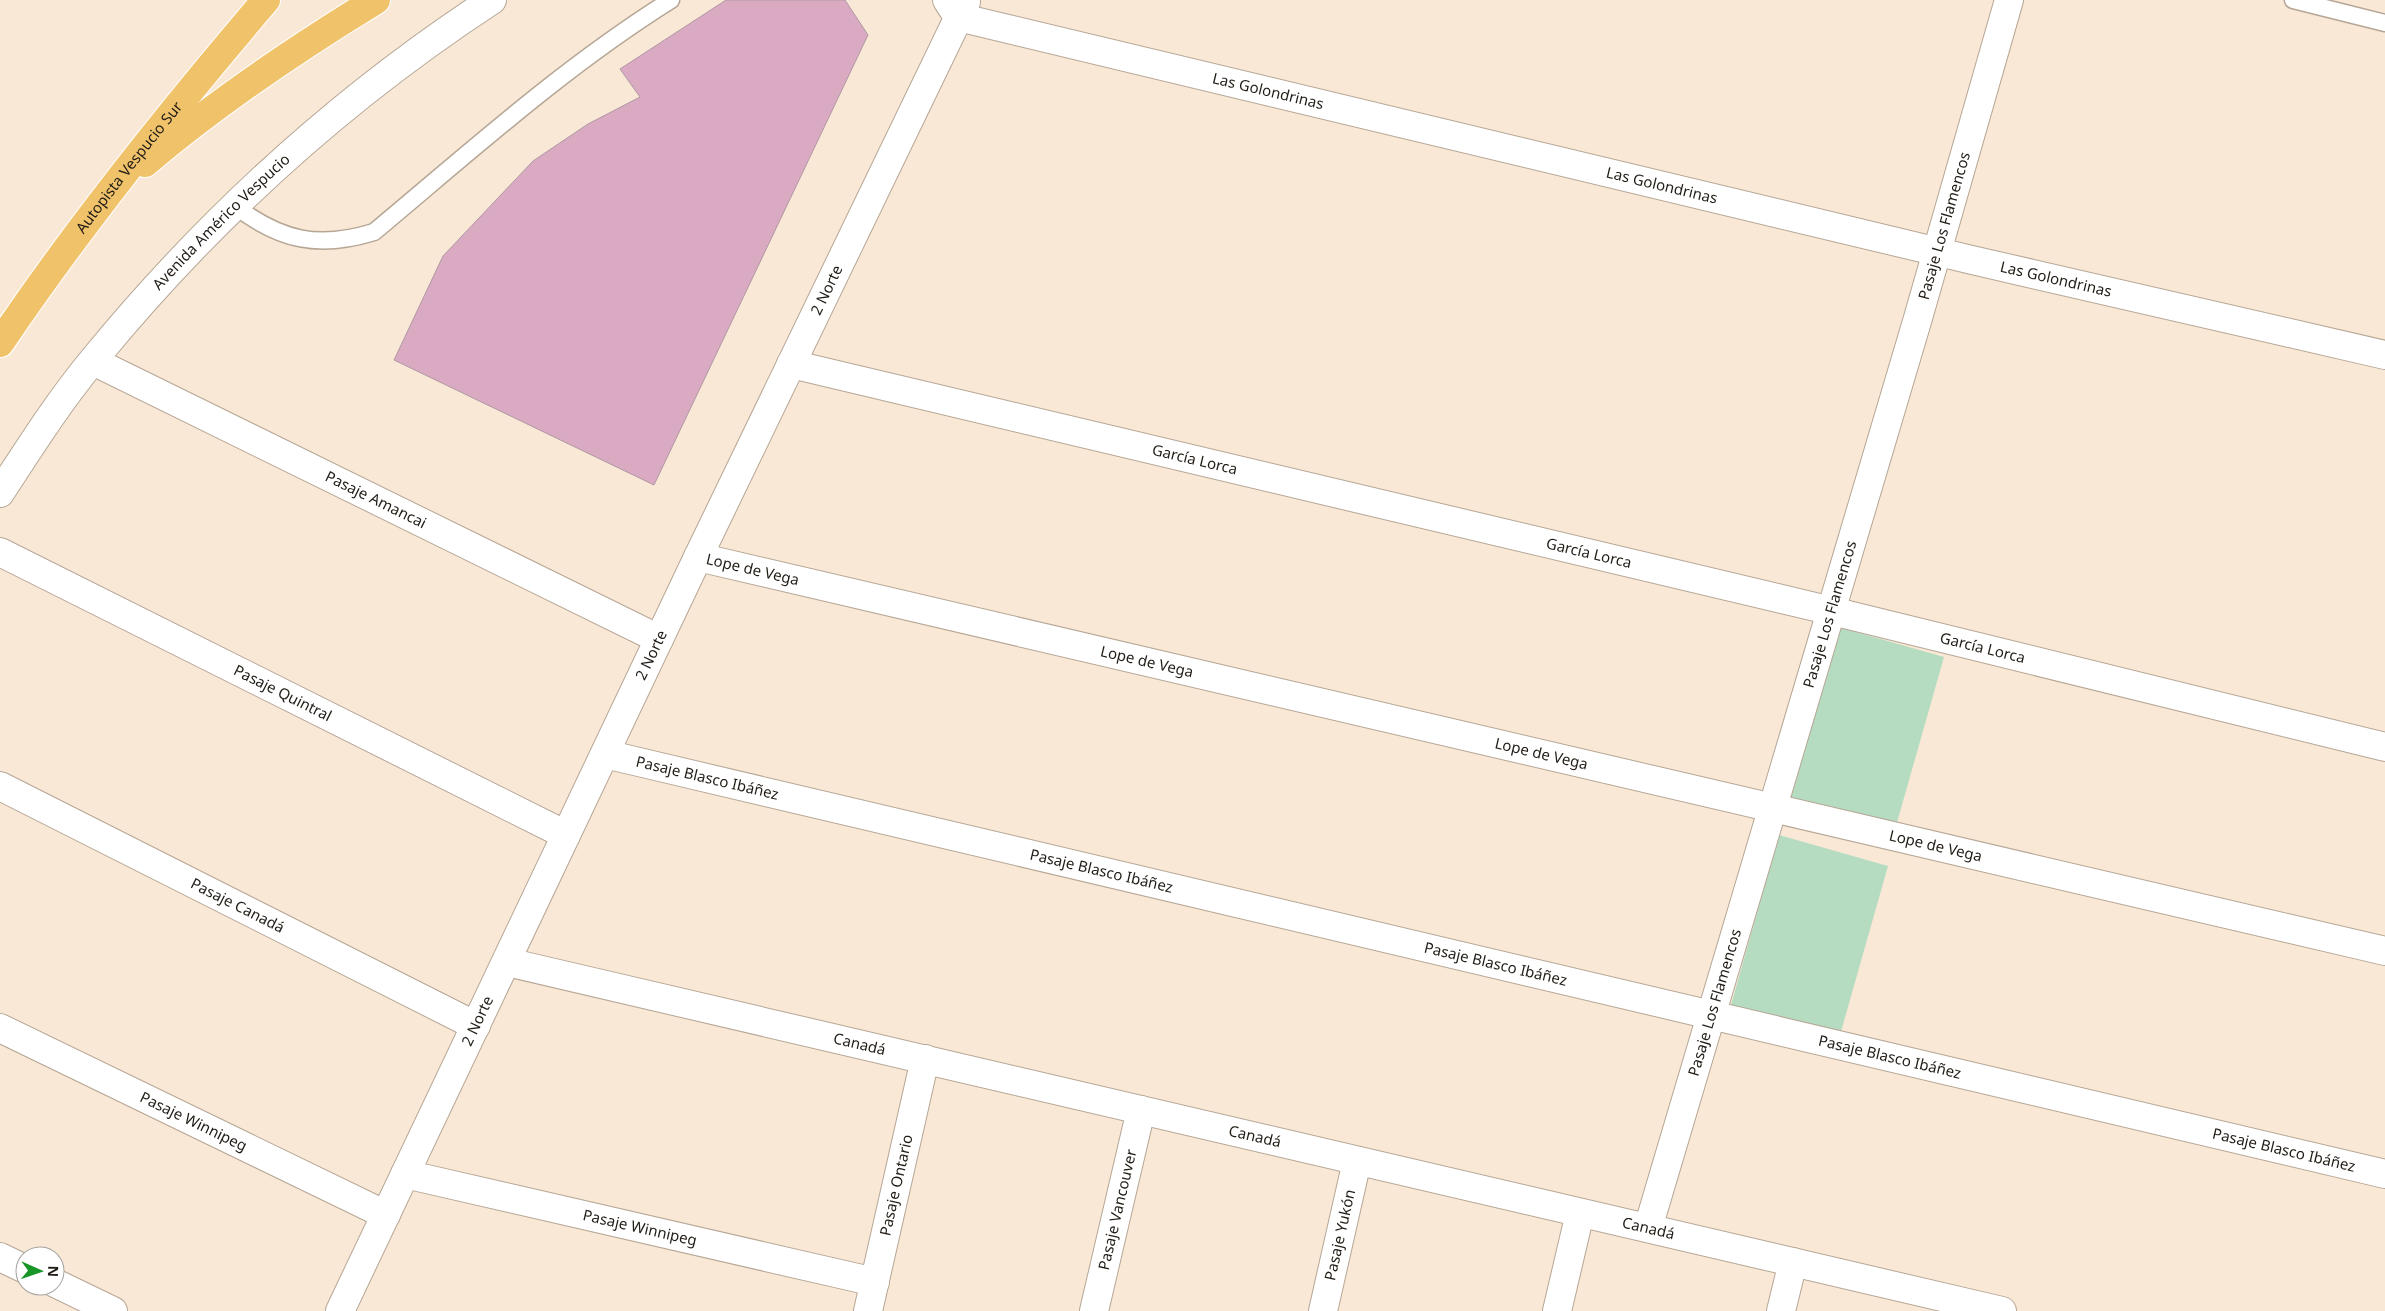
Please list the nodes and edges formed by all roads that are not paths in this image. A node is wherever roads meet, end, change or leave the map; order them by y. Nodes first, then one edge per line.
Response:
1 (266, 0) edge
2 (376, 0) edge
3 (492, 0) edge
4 (671, 0) edge
5 (2009, 0) edge
6 (2293, 0) edge
7 (957, 6) edge
8 (2385, 23) edge
9 (100, 202) junction
10 (235, 206) junction
11 (1937, 252) junction
12 (0, 343) edge
13 (2385, 355) edge
14 (93, 361) junction
15 (791, 364) junction
16 (0, 492) edge
17 (0, 552) edge
18 (698, 557) junction
19 (1832, 612) junction
20 (659, 639) junction
21 (2385, 747) edge
22 (606, 754) junction
23 (0, 786) edge
24 (1773, 808) junction
25 (566, 835) junction
26 (2385, 951) edge
27 (507, 962) junction
28 (1712, 1016) junction
29 (476, 1026) junction
30 (0, 1028) edge
31 (925, 1059) junction
32 (1141, 1110) junction
33 (1358, 1161) junction
34 (406, 1174) junction
35 (2385, 1174) edge
36 (1580, 1213) junction
37 (386, 1215) junction
38 (1648, 1228) junction
39 (0, 1257) edge
40 (1793, 1262) junction
41 (15, 1264) edge
42 (875, 1282) junction
43 (65, 1288) edge
44 (113, 1311) edge
45 (340, 1311) edge
46 (868, 1311) edge
47 (1094, 1311) edge
48 (1323, 1311) edge
49 (1557, 1311) edge
50 (1781, 1311) edge
51 (2002, 1311) edge

1 - 9 highway, Autopista Vespucio Sur
2 - 9 highway
3 - 10 street, Avenida Américo Vespucio
4 - 10 lane
5 - 11 street, Pasaje Los Flamencos
6 - 8 lane
7 - 11 street, Las Golondrinas
7 - 15 street, 2 Norte
9 - 12 highway, Autopista Vespucio Sur
10 - 14 street, Avenida Américo Vespucio
11 - 13 street, Las Golondrinas
11 - 19 street, Pasaje Los Flamencos
14 - 16 street, Avenida Américo Vespucio
14 - 20 street, Pasaje Amancai
15 - 18 street, 2 Norte
15 - 19 street, García Lorca
17 - 25 street, Pasaje Quintral
18 - 20 street, 2 Norte
18 - 24 street, Lope de Vega
19 - 21 street, García Lorca
19 - 24 street, Pasaje Los Flamencos
20 - 22 street, 2 Norte
22 - 25 street, 2 Norte
22 - 28 street, Pasaje Blasco Ibáñez
23 - 29 street, Pasaje Canadá
24 - 26 street, Lope de Vega
24 - 28 street, Pasaje Los Flamencos
25 - 27 street, 2 Norte
27 - 29 street, 2 Norte
27 - 31 street, Canadá
28 - 35 street, Pasaje Blasco Ibáñez
28 - 38 street, Pasaje Los Flamencos
29 - 34 street, 2 Norte
30 - 37 street, Pasaje Winnipeg
31 - 32 street, Canadá
31 - 42 street, Pasaje Ontario
32 - 33 street, Canadá
32 - 47 street, Pasaje Vancouver
33 - 36 street, Canadá
33 - 48 street, Pasaje Yukón
34 - 37 street, 2 Norte
34 - 42 street, Pasaje Winnipeg
36 - 38 street, Canadá
36 - 49 street
37 - 45 street, 2 Norte
38 - 40 street, Canadá
39 - 41 street
40 - 50 street
40 - 51 street, Canadá
42 - 46 street, Pasaje Ontario
43 - 44 street

